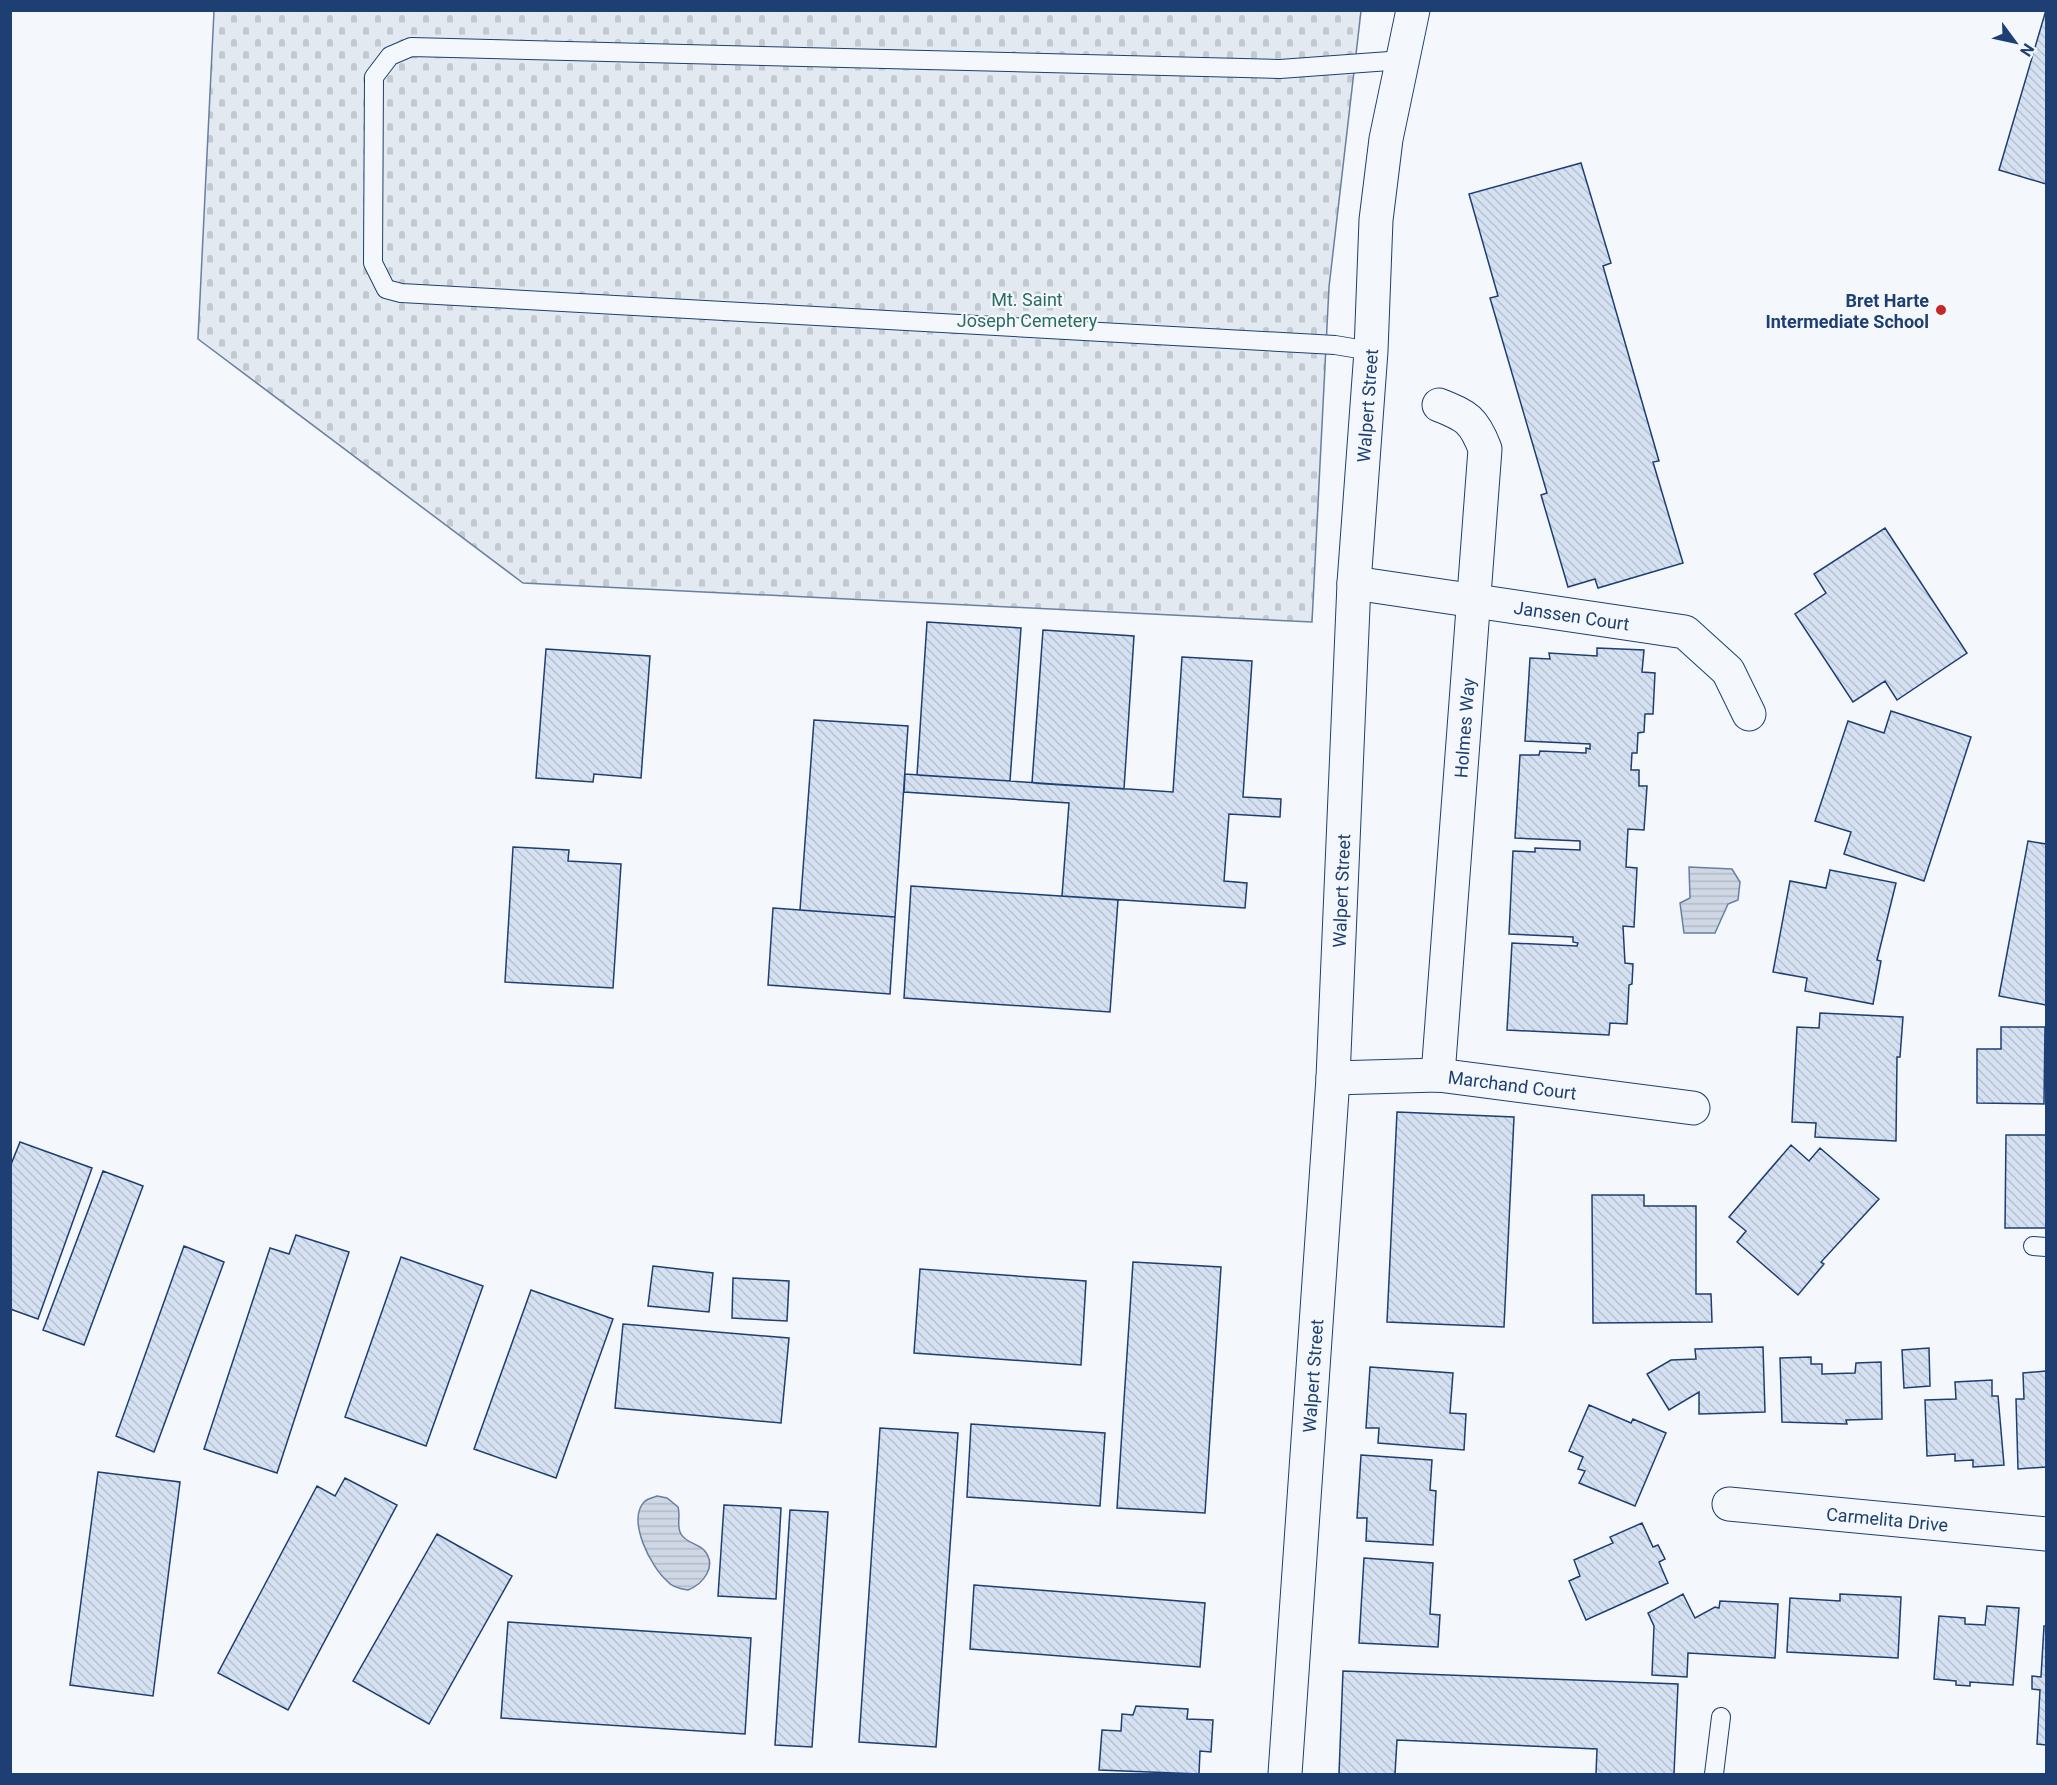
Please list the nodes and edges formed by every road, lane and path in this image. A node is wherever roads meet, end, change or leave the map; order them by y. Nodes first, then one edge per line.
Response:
1 (1413, 10) edge
2 (1403, 60) junction
3 (1371, 351) junction
4 (1439, 405) dead end
5 (1354, 583) junction
6 (1475, 602) junction
7 (1749, 714) dead end
8 (1438, 1075) junction
9 (1333, 1078) junction
10 (1692, 1108) dead end
11 (1729, 1504) dead end
12 (2046, 1533) edge
13 (1721, 1717) dead end
14 (1285, 1774) edge
15 (1714, 1774) edge

1 - 2 street, Walpert Street
2 - 3 street, Walpert Street
2 - 3 lane
3 - 5 street, Walpert Street
4 - 6 street, Holmes Way
5 - 6 street, Janssen Court
5 - 9 street, Walpert Street
6 - 7 street, Janssen Court
6 - 8 street, Holmes Way
8 - 9 street, Marchand Court
8 - 10 street, Marchand Court
9 - 14 street, Walpert Street
11 - 12 street, Carmelita Drive
13 - 15 lane

